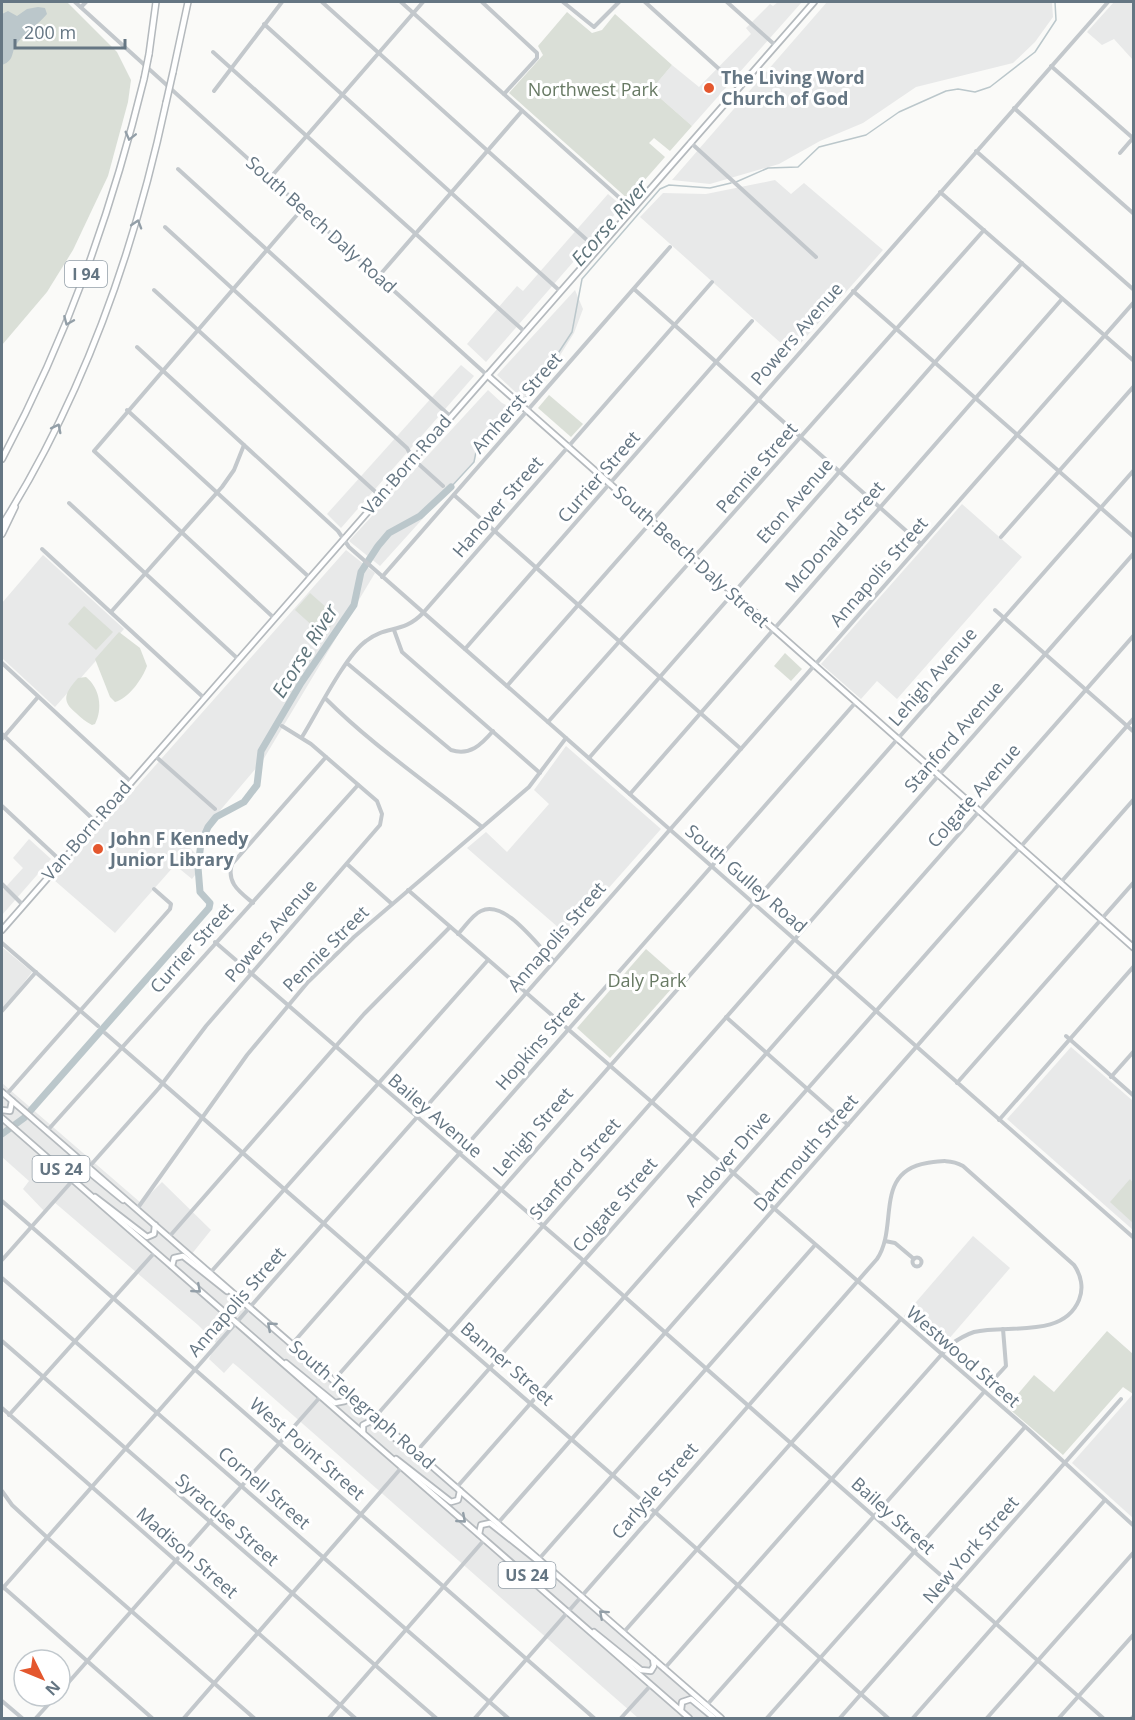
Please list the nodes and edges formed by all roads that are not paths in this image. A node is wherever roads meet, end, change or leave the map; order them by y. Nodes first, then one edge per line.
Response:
1 (75, 2) edge
2 (86, 2) edge
3 (156, 2) edge
4 (188, 2) edge
5 (282, 2) edge
6 (322, 2) edge
7 (401, 2) edge
8 (423, 2) edge
9 (482, 2) edge
10 (563, 2) edge
11 (619, 2) edge
12 (645, 2) edge
13 (727, 2) edge
14 (811, 2) edge
15 (1107, 2) edge
16 (81, 7) junction
17 (413, 13) junction
18 (264, 24) junction
19 (775, 45) junction
20 (213, 52) dead end
21 (379, 53) junction
22 (1051, 66) junction
23 (230, 68) junction
24 (739, 87) junction
25 (214, 91) dead end
26 (342, 94) junction
27 (504, 94) junction
28 (1014, 108) junction
29 (522, 111) junction
30 (307, 136) junction
31 (1133, 138) edge
32 (690, 142) junction
33 (488, 150) junction
34 (976, 151) junction
35 (1120, 153) dead end
36 (178, 169) dead end
37 (270, 178) junction
38 (452, 192) junction
39 (940, 192) junction
40 (303, 208) junction
41 (632, 209) junction
42 (1134, 214) edge
43 (165, 227) dead end
44 (984, 230) junction
45 (416, 233) junction
46 (670, 247) dead end
47 (267, 249) junction
48 (597, 249) junction
49 (816, 257) dead end
50 (1022, 263) junction
51 (378, 277) junction
52 (712, 282) dead end
53 (233, 288) junction
54 (634, 289) junction
55 (154, 290) dead end
56 (1134, 290) edge
57 (560, 291) junction
58 (853, 291) junction
59 (1062, 299) junction
60 (1134, 302) edge
61 (752, 321) dead end
62 (675, 325) junction
63 (197, 330) junction
64 (897, 330) junction
65 (525, 332) junction
66 (1104, 335) junction
67 (137, 347) dead end
68 (1134, 361) edge
69 (716, 362) junction
70 (935, 362) junction
71 (162, 370) junction
72 (487, 375) junction
73 (1134, 386) edge
74 (975, 398) junction
75 (758, 399) junction
76 (127, 410) junction
77 (528, 411) junction
78 (450, 416) junction
79 (1017, 435) junction
80 (802, 438) junction
81 (244, 445) junction
82 (569, 448) junction
83 (2, 459) edge
84 (413, 459) junction
85 (1134, 470) edge
86 (839, 471) junction
87 (1059, 471) junction
88 (610, 485) junction
89 (443, 486) dead end
90 (217, 493) junction
91 (454, 495) junction
92 (380, 496) junction
93 (17, 500) junction
94 (69, 503) dead end
95 (880, 507) junction
96 (1100, 508) junction
97 (651, 522) junction
98 (2, 525) edge
99 (495, 531) junction
100 (181, 533) junction
101 (2, 534) edge
102 (1001, 537) dead end
103 (1134, 537) edge
104 (343, 538) junction
105 (921, 544) junction
106 (42, 549) dead end
107 (1134, 553) edge
108 (693, 559) junction
109 (537, 568) junction
110 (146, 573) junction
111 (382, 576) junction
112 (309, 577) junction
113 (732, 593) junction
114 (578, 605) junction
115 (995, 610) dead end
116 (111, 612) junction
117 (423, 613) junction
118 (273, 617) junction
119 (1004, 617) junction
120 (773, 629) junction
121 (394, 630) junction
122 (1134, 635) edge
123 (619, 641) junction
124 (465, 649) junction
125 (1045, 654) junction
126 (237, 658) junction
127 (2, 663) edge
128 (348, 664) junction
129 (814, 666) junction
130 (659, 677) junction
131 (507, 686) junction
132 (1086, 690) junction
133 (38, 697) junction
134 (203, 697) junction
135 (326, 699) junction
136 (856, 702) junction
137 (700, 712) junction
138 (1134, 718) edge
139 (548, 722) junction
140 (282, 726) dead end
141 (1126, 726) junction
142 (493, 731) junction
143 (1134, 732) edge
144 (2, 736) edge
145 (302, 737) junction
146 (566, 738) junction
147 (897, 739) junction
148 (741, 749) junction
149 (153, 755) junction
150 (326, 756) junction
151 (589, 758) junction
152 (540, 772) junction
153 (938, 775) junction
154 (130, 781) junction
155 (358, 785) junction
156 (630, 794) junction
157 (1134, 799) edge
158 (2, 806) edge
159 (215, 809) dead end
160 (978, 811) junction
161 (95, 821) junction
162 (482, 827) junction
163 (671, 830) junction
164 (1019, 847) junction
165 (61, 861) junction
166 (347, 864) junction
167 (712, 866) junction
168 (1134, 882) edge
169 (1060, 883) junction
170 (2, 884) edge
171 (154, 889) dead end
172 (408, 890) junction
173 (253, 903) junction
174 (753, 903) junction
175 (392, 904) junction
176 (23, 905) junction
177 (1101, 919) junction
178 (450, 927) junction
179 (2, 930) edge
180 (458, 934) junction
181 (794, 939) junction
182 (215, 942) junction
183 (2, 943) edge
184 (1134, 948) edge
185 (488, 960) junction
186 (554, 961) junction
187 (1134, 966) edge
188 (36, 972) junction
189 (252, 974) junction
190 (836, 975) junction
191 (526, 993) junction
192 (288, 1006) junction
193 (2, 1011) edge
194 (876, 1011) junction
195 (80, 1012) junction
196 (726, 1017) junction
197 (98, 1026) dead end
198 (568, 1030) junction
199 (105, 1033) dead end
200 (1068, 1038) junction
201 (335, 1047) junction
202 (917, 1047) junction
203 (122, 1048) junction
204 (1134, 1051) edge
205 (767, 1053) junction
206 (610, 1066) junction
207 (1111, 1077) junction
208 (163, 1083) junction
209 (377, 1083) junction
210 (957, 1083) junction
211 (807, 1089) junction
212 (3, 1094) edge
213 (1134, 1096) edge
214 (12, 1101) junction
215 (650, 1103) junction
216 (2, 1110) edge
217 (2, 1118) edge
218 (202, 1118) junction
219 (417, 1118) junction
220 (999, 1120) junction
221 (848, 1125) junction
222 (47, 1131) junction
223 (692, 1138) junction
224 (243, 1152) junction
225 (458, 1154) junction
226 (89, 1167) junction
227 (62, 1170) junction
228 (733, 1174) junction
229 (73, 1180) junction
230 (284, 1188) junction
231 (500, 1190) junction
232 (90, 1195) junction
233 (2, 1201) edge
234 (131, 1204) junction
235 (137, 1209) junction
236 (774, 1209) junction
237 (324, 1224) junction
238 (155, 1225) junction
239 (542, 1226) junction
240 (31, 1227) junction
241 (169, 1237) junction
242 (1134, 1238) edge
243 (885, 1241) junction
244 (815, 1245) junction
245 (155, 1252) junction
246 (914, 1259) dead end
247 (2, 1260) edge
248 (366, 1260) junction
249 (584, 1261) junction
250 (173, 1268) junction
251 (210, 1273) junction
252 (2, 1278) edge
253 (857, 1282) junction
254 (408, 1296) junction
255 (624, 1297) junction
256 (239, 1298) junction
257 (114, 1299) junction
258 (250, 1308) junction
259 (900, 1320) junction
260 (237, 1323) junction
261 (1003, 1329) junction
262 (450, 1333) junction
263 (666, 1333) junction
264 (2, 1341) edge
265 (75, 1341) junction
266 (292, 1344) junction
267 (941, 1356) junction
268 (276, 1357) junction
269 (490, 1367) junction
270 (706, 1369) junction
271 (195, 1370) junction
272 (43, 1378) junction
273 (995, 1378) dead end
274 (334, 1380) junction
275 (347, 1391) junction
276 (984, 1392) junction
277 (321, 1396) junction
278 (1121, 1399) dead end
279 (531, 1404) junction
280 (748, 1406) junction
281 (2, 1408) edge
282 (157, 1413) junction
283 (9, 1415) junction
284 (376, 1416) junction
285 (1025, 1427) junction
286 (363, 1433) junction
287 (572, 1439) junction
288 (279, 1443) junction
289 (791, 1443) junction
290 (125, 1449) junction
291 (416, 1452) junction
292 (388, 1455) junction
293 (1065, 1463) junction
294 (402, 1467) junction
295 (433, 1467) junction
296 (612, 1474) junction
297 (832, 1480) junction
298 (240, 1486) junction
299 (91, 1487) junction
300 (458, 1489) junction
301 (2, 1491) edge
302 (1105, 1500) junction
303 (655, 1512) junction
304 (361, 1515) junction
305 (873, 1516) junction
306 (209, 1521) junction
307 (498, 1523) junction
308 (1134, 1526) edge
309 (479, 1534) junction
310 (47, 1537) junction
311 (485, 1539) junction
312 (698, 1549) junction
313 (914, 1552) junction
314 (1134, 1552) edge
315 (324, 1557) junction
316 (539, 1559) junction
317 (174, 1560) junction
318 (544, 1563) junction
319 (738, 1586) junction
320 (2, 1587) edge
321 (444, 1587) junction
322 (954, 1589) junction
323 (291, 1594) junction
324 (582, 1596) junction
325 (131, 1610) junction
326 (568, 1612) junction
327 (780, 1622) junction
328 (995, 1625) junction
329 (406, 1629) junction
330 (588, 1629) junction
331 (623, 1633) junction
332 (258, 1634) junction
333 (1134, 1634) edge
334 (820, 1658) junction
335 (527, 1659) junction
336 (653, 1659) junction
337 (87, 1661) junction
338 (1037, 1662) junction
339 (375, 1665) junction
340 (664, 1669) junction
341 (72, 1678) edge
342 (214, 1683) junction
343 (651, 1685) junction
344 (861, 1694) junction
345 (1078, 1697) junction
346 (2, 1701) edge
347 (489, 1702) junction
348 (340, 1706) junction
349 (706, 1706) junction
350 (682, 1713) junction
351 (22, 1719) edge
352 (152, 1719) edge
353 (184, 1719) edge
354 (254, 1719) edge
355 (329, 1719) edge
356 (355, 1719) edge
357 (436, 1719) edge
358 (475, 1719) edge
359 (508, 1719) edge
360 (594, 1719) edge
361 (621, 1719) edge
362 (689, 1719) edge
363 (714, 1719) edge
364 (721, 1719) edge
365 (767, 1719) edge
366 (840, 1719) edge
367 (888, 1719) edge
368 (913, 1719) edge
369 (987, 1719) edge
370 (1059, 1719) edge
371 (1103, 1719) edge

1 - 16 street, South Beech Daly Road
2 - 16 street
3 -> 83 highway, I 94, bridge
93 -> 4 highway, I 94, bridge
5 - 18 street
6 - 21 street
7 - 17 street
8 - 17 street
9 - 27 street
10 - 11 street
12 - 24 street
13 - 19 street
14 - 19 main road, Van Born Road
15 - 22 street, Powers Avenue
16 - 37 street, South Beech Daly Road
17 - 21 street
17 - 27 street
18 - 23 street
18 - 26 street
19 - 24 main road, Van Born Road
20 - 23 street
21 - 26 street
21 - 33 street
22 - 28 street, Powers Avenue
22 - 31 street
23 - 25 street
23 - 30 street
24 - 32 main road, Van Born Road
26 - 30 street
26 - 38 street
27 - 29 street
28 - 34 street, Powers Avenue
28 - 42 street
29 - 33 street
29 - 41 street
30 - 37 street
30 - 45 street
31 - 35 street
32 - 41 main road, Van Born Road
32 - 49 street
33 - 38 street
33 - 48 street
34 - 39 street, Powers Avenue
34 - 56 street
36 - 47 street
37 - 40 street, South Beech Daly Road
38 - 45 street
38 - 57 street
39 - 44 street
39 - 58 street, Powers Avenue
40 - 47 street
40 - 51 street, South Beech Daly Road
41 - 48 main road, Van Born Road
43 - 53 street
44 - 50 street
44 - 64 street, Pennie Street
45 - 51 street
45 - 65 street
46 - 54 street, Amherst Street
47 - 53 street
47 - 78 street
48 - 57 main road, Van Born Road
50 - 59 street
50 - 70 street, Eton Avenue
51 - 72 street, South Beech Daly Road
52 - 62 street, Hanover Street
53 - 63 street
53 - 84 street
54 - 62 street
54 - 77 street, Amherst Street
55 - 63 street
57 - 65 main road, Van Born Road
58 - 64 street
58 - 75 street, Powers Avenue
59 - 66 street
59 - 74 street, McDonald Street
60 - 66 street, Annapolis Street
61 - 69 street, Currier Street
62 - 69 street
62 - 82 street, Hanover Street
63 - 71 street
63 - 92 street
64 - 70 street
64 - 80 street, Pennie Street
65 - 72 main road, Van Born Road
66 - 68 street
66 - 79 street, Annapolis Street
67 - 71 street, South Gulley Road
69 - 75 street
69 - 88 street, Currier Street
70 - 74 street
70 - 86 street, Eton Avenue
71 - 76 street
71 - 81 street, South Gulley Road
72 - 77 main road, South Beech Daly Road
72 - 78 main road, Van Born Road
73 - 87 street
74 - 79 street
74 - 95 street, McDonald Street
75 - 80 street
75 - 97 street, Powers Avenue
76 - 90 street
76 - 100 street
77 - 82 main road, South Beech Daly Road
77 - 91 street, Amherst Street
78 - 84 main road, Van Born Road
79 - 87 street
79 - 105 street, Annapolis Street
80 - 86 street
80 - 108 street, Pennie Street
81 - 90 street
81 - 104 street, South Gulley Road
82 - 88 main road, South Beech Daly Street
82 - 99 street, Hanover Street
84 - 89 street
84 - 92 main road, Van Born Road
85 - 96 street, Lehigh Avenue
86 - 95 street
86 - 113 street, Eton Avenue
87 - 96 street
87 - 102 street
88 - 97 main road, South Beech Daly Street
88 - 109 street, Currier Street
90 - 100 street
90 - 112 street
91 - 99 street
91 - 111 street, Amherst Street
92 - 104 main road, Van Born Road
93 - 98 highway, I 94
93 - 101 highway
94 - 110 street
95 - 105 street
95 - 120 street, McDonald Street
96 - 103 street
96 - 119 street, Lehigh Avenue
97 - 108 main road, South Beech Daly Street
97 - 114 street, Powers Avenue
99 - 109 street
99 - 117 street, Hanover Street
100 - 110 street
100 - 118 street
104 - 111 street, South Gulley Road
104 - 112 main road, Van Born Road
105 - 129 street, Annapolis Street
106 - 116 street
107 - 125 street, Stanford Avenue
108 - 113 main road, South Beech Daly Street
108 - 123 street, Pennie Street
109 - 114 street
109 - 124 street, Currier Street
110 - 116 street
110 - 126 street
111 - 117 street, South Gulley Road
112 - 118 main road, Van Born Road
113 - 120 main road, South Beech Daly Street
113 - 130 street, Eton Avenue
114 - 123 street
114 - 131 street, Powers Avenue
115 - 119 street
116 - 134 street
117 - 121 street, Hanover Street
117 - 124 street, South Gulley Road
118 - 126 main road, Van Born Road
119 - 125 street
119 - 147 street, Lehigh Avenue
120 - 129 main road, South Beech Daly Street
120 - 137 street, McDonald Street
121 - 128 street, Hanover Street
121 - 142 street
122 - 132 street, Colgate Avenue
123 - 130 street
123 - 139 street, Pennie Street
124 - 131 street, South Gulley Road
125 - 132 street
125 - 153 street, Stanford Avenue
126 - 134 main road, Van Born Road
127 - 133 street
128 - 135 street, Hanover Street
128 - 142 street
129 - 136 main road
129 - 148 street, Annapolis Street
130 - 137 street
130 - 151 street, Eton Avenue
131 - 139 street, South Gulley Road
132 - 141 street
132 - 160 street, Colgate Avenue
133 - 144 street
133 - 154 street
134 - 149 main road, Van Born Road
135 - 145 street, Hanover Street
135 - 162 street
136 - 147 main road
136 - 167 street, Hopkins Street
137 - 148 street
137 - 156 street, McDonald Street
138 - 141 street, Andover Drive
139 - 146 street, South Gulley Road
140 - 145 street, Powers Avenue
141 - 143 street
141 - 164 street, Andover Drive
142 - 152 street
144 - 161 street
145 - 150 street, Powers Avenue
146 - 151 street, South Gulley Road
146 - 152 street, Pennie Street
147 - 153 main road
147 - 174 street, Lehigh Avenue
148 - 163 street, Annapolis Street
149 - 154 main road, Van Born Road
149 - 159 street
150 - 155 street, Powers Avenue
150 - 173 street
151 - 156 street, South Gulley Road
152 - 162 street, Pennie Street
153 - 160 main road
153 - 181 street, Stanford Avenue
154 - 161 main road, Van Born Road
155 - 166 street, Powers Avenue
155 - 173 street, Currier Street
156 - 163 street, South Gulley Road
157 - 169 street, Dartmouth Street
158 - 165 street
160 - 164 main road
160 - 190 street, Colgate Avenue
161 - 165 main road, Van Born Road
162 - 172 street, Pennie Street
163 - 167 street, South Gulley Road
163 - 186 street, Annapolis Street
164 - 169 main road
164 - 194 street, Andover Drive
165 - 176 main road, Van Born Road
166 - 175 street
166 - 189 street, Powers Avenue
167 - 174 street, South Gulley Road
167 - 198 street, Hopkins Street
168 - 177 street
169 - 177 main road
169 - 202 street, Dartmouth Street
170 - 176 street
171 - 195 street
172 - 175 street, Pennie Street
172 - 178 street, Westwood Street
173 - 182 street, Currier Street
174 - 181 street, South Gulley Road
174 - 206 street, Lehigh Street
175 - 192 street, Pennie Street
176 - 179 main road, Van Born Road
177 - 184 main road
177 - 210 street
178 - 180 street, Westwood Street
178 - 201 street
180 - 185 street, Westwood Street
180 - 186 street
181 - 190 street, South Gulley Road
181 - 196 street, Stanford Street
182 - 189 street, Bailey Avenue
182 - 203 street, Currier Street
183 - 188 street
185 - 191 street, Westwood Street
185 - 209 street
186 - 191 street, Annapolis Street
187 - 200 street
188 - 193 street
188 - 195 street
189 - 192 street, Bailey Avenue
189 - 208 street, Powers Avenue
190 - 194 street, South Gulley Road
190 - 205 street, Colgate Street
191 - 198 street, Westwood Street
191 - 219 street, Annapolis Street
192 - 201 street, Bailey Avenue
192 - 218 street, Pennie Street
194 - 202 street, South Gulley Road
194 - 211 street, Andover Drive
195 - 197 street
195 - 212 street
196 - 205 street
196 - 215 street, Stanford Street
198 - 206 street, Westwood Street
198 - 225 street, Hopkins Street
199 - 203 street, Banner Street
200 - 207 street
200 - 220 street
201 - 209 street, Bailey Avenue
201 - 224 street
202 - 210 street, South Gulley Road
202 - 221 street, Dartmouth Street
203 - 208 street, Banner Street
203 - 222 street, Currier Street
204 - 207 street
205 - 211 street
205 - 223 street, Colgate Street
206 - 215 street, Westwood Street
206 - 231 street, Lehigh Street
207 - 213 street
208 - 218 street, Banner Street
208 - 226 street, Powers Avenue
209 - 219 street, Bailey Avenue
209 - 230 street
210 - 220 street, South Gulley Road
211 - 221 street
211 - 228 street, Andover Drive
212 - 214 main road, South Telegraph Road / US 24
214 - 216 main road
214 - 222 main road, South Telegraph Road / US 24
215 - 223 street, Westwood Street
215 - 239 street, Stanford Street
217 - 227 main road, South Telegraph Road / US 24
218 - 224 street, Banner Street
218 - 235 street, Pennie Street
219 - 225 street, Bailey Avenue
219 - 237 street, Annapolis Street
220 - 242 street, South Gulley Road
221 - 236 street, Dartmouth Street
222 - 226 main road, South Telegraph Road / US 24
223 - 228 street, Westwood Street
223 - 249 street, Colgate Street
224 - 230 street, Banner Street
224 - 241 street
225 - 231 street, Bailey Avenue
225 - 248 street, Hopkins Street
226 - 234 main road, South Telegraph Road / US 24
227 - 229 main road, South Telegraph Road / US 24
227 - 234 main road
228 - 236 street, Westwood Street
228 - 255 street, Andover Drive
229 - 232 main road, South Telegraph Road / US 24
229 - 240 street
230 - 237 street, Banner Street
230 - 251 street
231 - 239 street, Bailey Avenue
231 - 254 street, Lehigh Street
232 - 238 main road
232 - 245 main road, South Telegraph Road / US 24
233 - 240 street, West Point Street
234 - 235 main road, South Telegraph Road / US 24
235 - 238 main road, South Telegraph Road / US 24
236 - 244 street, Westwood Street
236 - 263 street, Dartmouth Street
237 - 248 street, Banner Street
237 - 258 street, Annapolis Street
238 - 241 main road, South Telegraph Road / US 24
239 - 249 street, Bailey Avenue
239 - 262 street, Stanford Street
240 - 247 street
240 - 257 street, West Point Street
241 - 251 main road, South Telegraph Road / US 24
243 - 246 street
243 - 253 street, Carlysle Street
243 - 261 street
244 - 253 street, Westwood Street
244 - 270 street
245 - 250 main road, South Telegraph Road / US 24
245 - 257 street
248 - 254 street, Banner Street
248 - 266 street, Hopkins Street
249 - 255 street, Bailey Avenue
249 - 269 street, Colgate Street
250 - 256 main road
250 -> 260 main road, South Telegraph Road / US 24
251 - 256 main road, South Telegraph Road / US 24
252 - 265 street, Cornell Street
253 - 259 street, Westwood Street
253 - 280 street, Carlysle Street
254 - 262 street, Banner Street
254 - 274 street, Lehigh Street
255 - 263 street, Bailey Avenue
255 - 279 street, Andover Drive
256 - 258 main road, South Telegraph Road / US 24
257 - 265 street
257 - 271 street, West Point Street
258 - 260 street, Annapolis Street
266 -> 258 main road, South Telegraph Road / US 24
259 - 267 street, Westwood Street
259 - 289 street
260 - 268 main road, South Telegraph Road / US 24
260 - 271 street, Annapolis Street
261 - 267 street
261 - 273 street
262 - 269 street, Banner Street
262 - 284 street, Stanford Street
263 - 270 street, Bailey Street
263 - 287 street, Dartmouth Street
264 - 272 street, Syracuse Street
265 - 272 street
265 - 282 street, Cornell Street
266 - 274 main road, South Telegraph Road / US 24
267 - 276 street, Westwood Street
267 - 297 street
268 - 275 main road
268 - 277 main road, South Telegraph Road / US 24
269 - 279 street, Banner Street
269 - 291 street, Colgate Street
270 - 280 street, Bailey Street
270 - 296 street
271 - 282 street, Annapolis Street
271 - 288 street, West Point Street
272 - 283 street
272 - 290 street, Syracuse Street
274 - 275 main road, South Telegraph Road / US 24
275 - 284 main road, South Telegraph Road / US 24
276 - 285 street, Westwood Street
276 - 305 street
277 - 286 main road, South Telegraph Road / US 24
277 - 288 street
278 - 293 street, New York Street
279 - 287 street, Banner Street
279 - 300 street, Andover Drive
280 - 289 street, Bailey Street
280 - 303 street, Carlysle Street
281 - 283 street, Madison Street
282 - 290 street, Annapolis Street
282 - 298 street, Cornell Street
283 - 299 street, Madison Street
284 - 291 main road, South Telegraph Road / US 24
285 - 293 street, Westwood Street
285 - 313 street
286 - 292 main road, South Telegraph Road / US 24
286 - 295 main road
287 - 296 street, Banner Street
287 - 307 street, Dartmouth Street
288 - 298 street
288 - 304 street, West Point Street
289 - 297 street, Bailey Street
289 - 312 street
290 - 299 street, Annapolis Street
290 - 306 street, Syracuse Street
291 - 295 main road, South Telegraph Road / US 24
292 - 294 main road, South Telegraph Road / US 24
292 - 300 main road
293 - 302 street, Westwood Street
293 - 322 street, New York Street
294 - 304 street
294 -> 309 main road, South Telegraph Road / US 24
295 - 300 main road, South Telegraph Road / US 24
296 - 303 street, Banner Street
296 - 316 street
297 - 305 street, Bailey Street
297 - 319 street
298 - 306 street
298 - 315 street, Cornell Street
299 - 310 street, Annapolis Street
299 - 317 street, Madison Street
300 - 307 main road, South Telegraph Road / US 24
301 - 310 street
302 - 308 street, Westwood Street
302 - 328 street
303 - 312 street, Banner Street
303 - 324 street, Carlysle Street
304 - 315 street
304 - 321 street, West Point Street
305 - 313 street, Bailey Street
305 - 327 street
306 - 317 street
306 - 323 street, Syracuse Street
307 - 316 main road, South Telegraph Road / US 24
309 - 311 main road, South Telegraph Road / US 24
309 - 318 main road
310 - 320 street, Annapolis Street
310 - 325 street
311 - 321 street
311 - 326 main road, South Telegraph Road / US 24
312 - 319 street, Banner Street
312 - 331 street
313 - 322 street, Bailey Street
313 - 334 street
314 - 338 street
315 - 323 street
315 - 329 street, Cornell Street
316 - 318 main road, South Telegraph Road / US 24
317 - 325 street
317 - 332 street, Madison Street
318 - 324 main road, South Telegraph Road / US 24
319 - 327 street, Banner Street
319 - 340 street
320 - 337 street
321 - 329 street
321 - 335 street, West Point Street
322 - 328 street, Bailey Street
322 - 344 street, New York Street
323 - 332 street
323 - 339 street, Syracuse Street
324 - 326 street, Carlysle Street
331 -> 324 main road, South Telegraph Road / US 24
325 - 337 street
325 - 342 street
326 - 330 main road, South Telegraph Road / US 24
326 - 335 street, Carlysle Street
327 - 334 street, Banner Street
327 - 349 street
328 - 338 street, Bailey Street
328 - 368 street
329 - 339 street
329 - 347 street, Cornell Street
330 - 336 main road
330 - 343 main road, South Telegraph Road / US 24
331 - 336 main road, South Telegraph Road / US 24
332 - 342 street
332 - 348 street, Madison Street
333 - 345 street
334 - 344 street, Banner Street
334 - 365 street
335 - 347 street, Carlysle Street
335 - 360 street, West Point Street
336 - 340 main road, South Telegraph Road / US 24
337 - 341 street
337 - 352 street
338 - 345 street, Bailey Street
338 - 369 street
339 - 348 street
339 - 357 street, Syracuse Street
340 - 349 main road, South Telegraph Road / US 24
342 - 353 street
342 - 354 street
343 - 350 main road, South Telegraph Road / US 24
343 - 361 street
344 - 366 street, New York Street
344 - 367 street, Banner Street
345 - 370 street
345 - 371 street, Bailey Street
346 - 351 street
347 - 358 street, Carlysle Street
347 - 359 street, Cornell Street
348 - 355 street
348 - 356 street, Madison Street
349 - 364 main road, South Telegraph Road / US 24
350 - 362 main road, South Telegraph Road / US 24
350 - 363 main road

